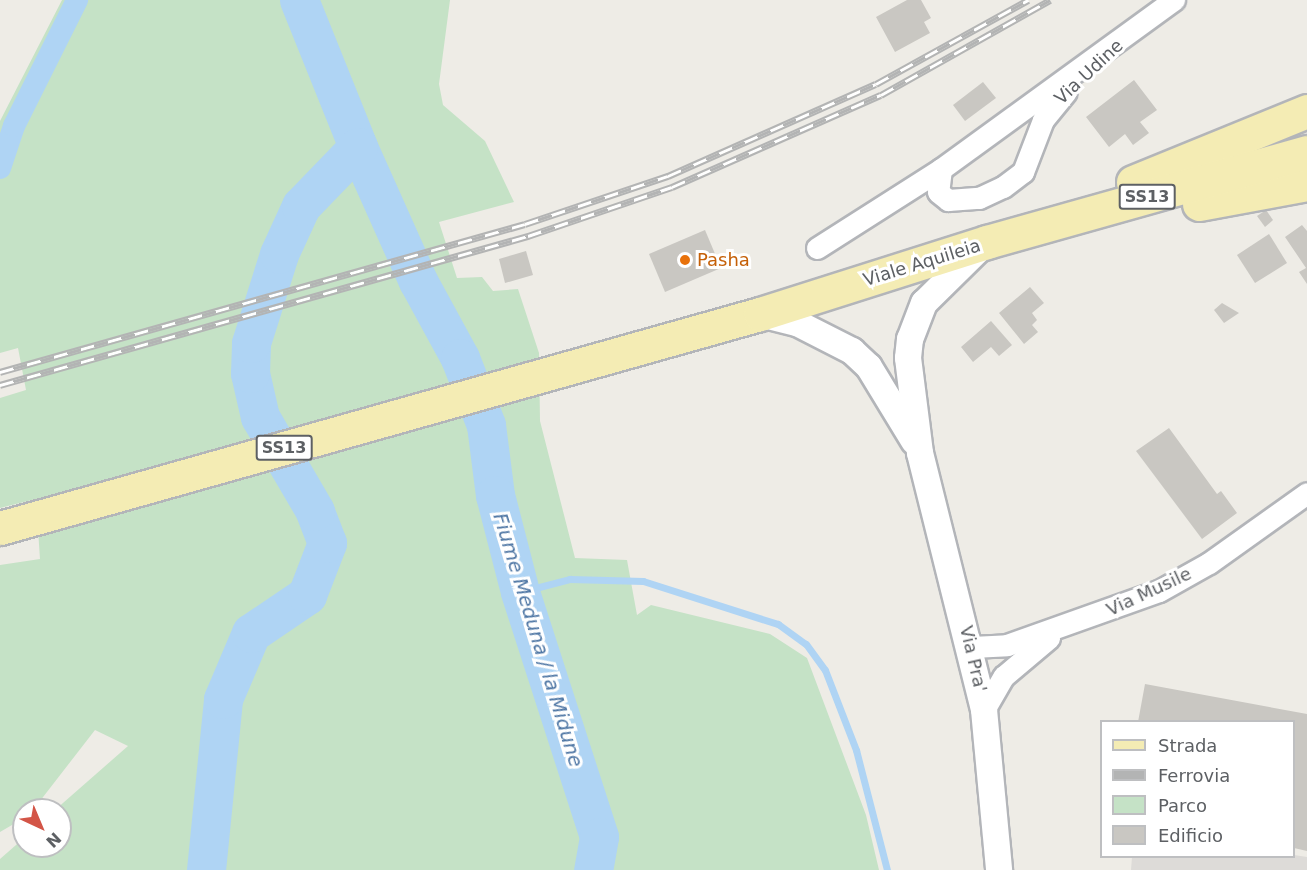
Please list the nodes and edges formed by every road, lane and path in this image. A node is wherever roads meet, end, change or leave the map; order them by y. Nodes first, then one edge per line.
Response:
1 (1174, 0) edge
2 (1135, 29) junction
3 (1307, 111) edge
4 (1307, 152) edge
5 (941, 169) junction
6 (1307, 184) edge
7 (987, 242) junction
8 (817, 248) dead end
9 (760, 314) junction
10 (920, 453) junction
11 (1307, 493) edge
12 (15, 524) edge
13 (1078, 622) junction
14 (972, 647) junction
15 (984, 710) junction
16 (999, 870) edge

1 - 2 street, Via Udine
2 - 5 street, Via Udine
2 - 5 street, Via Udine
3 - 7 main road
4 - 7 main road, Viale Aquileia / SS13
5 - 8 street, Via Udine
6 - 7 main road
7 - 9 main road, Viale Aquileia / SS13
7 - 10 street, Via Pra'
9 - 10 street, Via Pra'
9 - 12 main road, Viale Aquileia / SS13
10 - 14 street, Via Pra'
11 - 13 street, Via Musile
13 - 14 street, Via Musile
13 - 15 street
14 - 15 street, Via Pra'
15 - 16 street, Via Pra'

